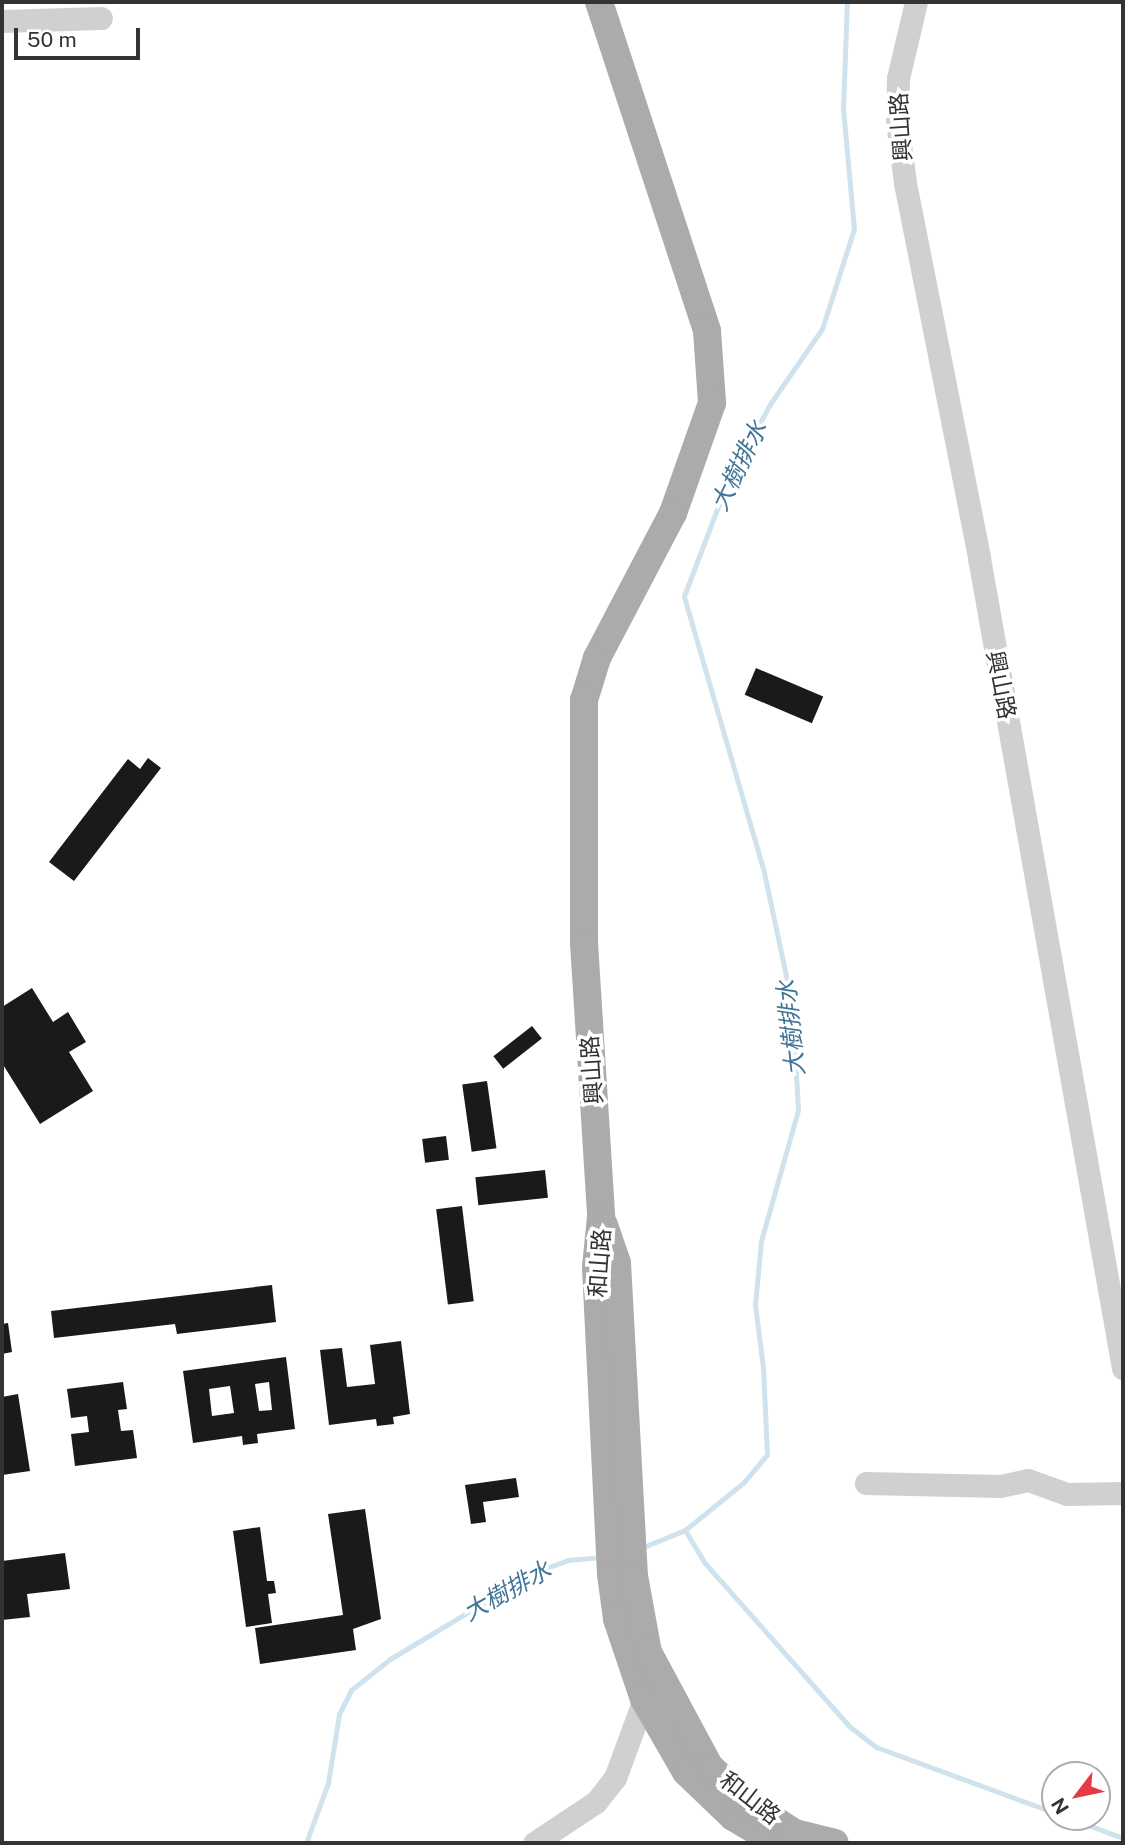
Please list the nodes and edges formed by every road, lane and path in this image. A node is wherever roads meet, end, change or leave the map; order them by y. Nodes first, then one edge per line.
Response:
1 (599, 2) edge
2 (916, 2) edge
3 (101, 18) dead end
4 (2, 21) edge
5 (601, 1217) joint
6 (1123, 1368) edge
7 (866, 1483) dead end
8 (1123, 1493) edge
9 (654, 1695) junction
10 (561, 1835) edge
11 (534, 1843) edge
12 (777, 1843) edge
13 (835, 1843) edge

1 - 5 main road, 興山路
2 - 6 street, 興山路
3 - 4 street
5 - 9 main road, 和山路
7 - 8 street
9 - 10 street
9 - 12 main road, 和山路
9 - 13 main road, 和山路
10 - 11 street

